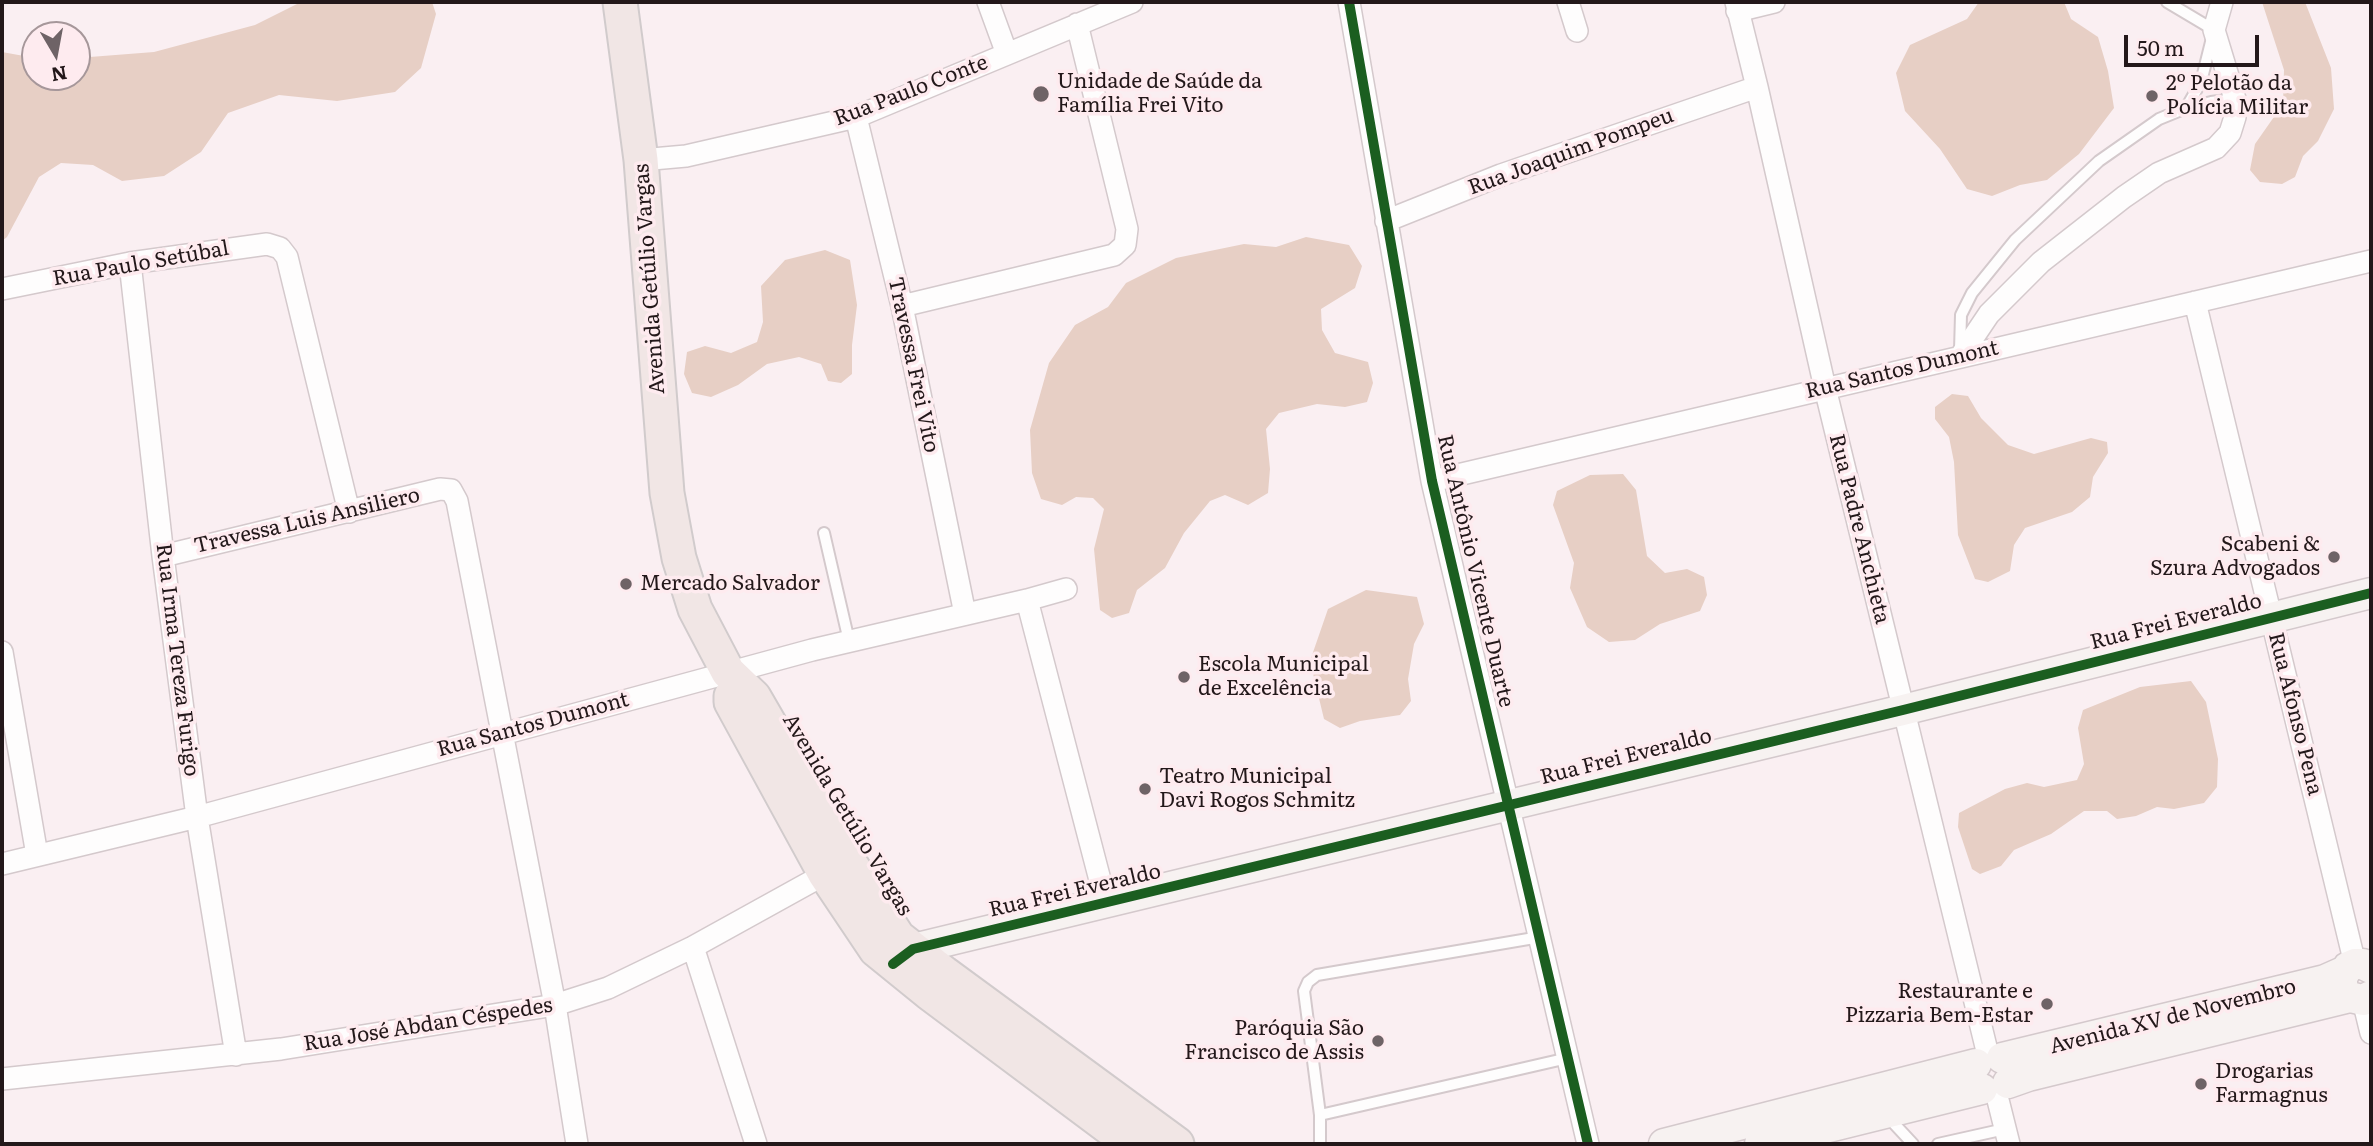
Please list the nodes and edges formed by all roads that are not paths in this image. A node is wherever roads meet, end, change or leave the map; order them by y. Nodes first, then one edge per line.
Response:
1 (620, 2) edge
2 (988, 2) edge
3 (1132, 2) edge
4 (1349, 2) edge
5 (1568, 2) edge
6 (1774, 2) edge
7 (2167, 2) edge
8 (2222, 2) edge
9 (1737, 6) edge
10 (1077, 24) junction
11 (2214, 30) junction
12 (1577, 31) dead end
13 (1007, 54) junction
14 (1757, 87) junction
15 (2235, 99) junction
16 (2186, 108) junction
17 (856, 117) junction
18 (641, 160) junction
19 (1386, 221) junction
20 (2371, 261) edge
21 (130, 264) junction
22 (2, 289) edge
23 (2195, 302) junction
24 (902, 306) junction
25 (1960, 357) junction
26 (1825, 388) junction
27 (1432, 481) junction
28 (349, 512) junction
29 (824, 533) dead end
30 (163, 556) junction
31 (1066, 589) dead end
32 (2371, 593) edge
33 (1027, 600) junction
34 (965, 614) junction
35 (2272, 618) junction
36 (849, 641) junction
37 (2, 652) edge
38 (728, 673) junction
39 (1903, 710) junction
40 (502, 734) junction
41 (1509, 805) junction
42 (197, 817) junction
43 (37, 855) junction
44 (2, 864) edge
45 (825, 874) junction
46 (1106, 903) junction
47 (1540, 937) junction
48 (693, 947) junction
49 (903, 956) junction
50 (2362, 979) edge
51 (555, 1005) junction
52 (2371, 1033) edge
53 (236, 1055) junction
54 (1568, 1058) junction
55 (1992, 1074) junction
56 (2, 1079) edge
57 (1884, 1113) junction
58 (1320, 1115) junction
59 (2007, 1137) edge
60 (1153, 1141) edge
61 (577, 1144) edge
62 (756, 1144) edge
63 (1320, 1144) edge
64 (1588, 1144) edge
65 (1664, 1144) edge
66 (1760, 1144) edge
67 (1913, 1144) edge
68 (1938, 1144) edge

1 - 18 main road, Avenida Getúlio Vargas
2 - 13 street
3 - 10 street, Rua Paulo Conte
4 - 19 street, Rua Antônio Vicente Duarte
5 - 12 street
6 - 9 street
7 - 11 lane
8 - 11 street
9 - 14 street, Rua Padre Anchieta
10 - 13 street, Rua Paulo Conte
10 - 24 street
11 - 15 street
11 - 16 lane
13 - 17 street, Rua Paulo Conte
14 - 19 street, Rua Joaquim Pompeu
14 - 26 street, Rua Padre Anchieta
15 - 16 lane
15 - 25 street
16 - 25 lane
17 - 18 street, Rua Paulo Conte
17 - 24 street, Travessa Frei Vito
18 - 38 main road, Avenida Getúlio Vargas
19 - 27 street, Rua Antônio Vicente Duarte
20 - 23 street, Rua Santos Dumont
21 - 22 street, Rua Paulo Setúbal
21 - 28 street, Rua Paulo Setúbal
21 - 30 street, Rua Irma Tereza Furigo
23 - 25 street, Rua Santos Dumont
23 - 35 street, Rua Afonso Pena
24 - 34 street, Travessa Frei Vito
25 - 26 street, Rua Santos Dumont
26 - 27 street, Rua Santos Dumont
26 - 39 street, Rua Padre Anchieta
27 - 41 street, Rua Antônio Vicente Duarte
28 - 30 street, Travessa Luis Ansiliero
28 - 40 street, Travessa Luis Ansiliero
29 - 36 lane
30 - 42 street, Rua Irma Tereza Furigo
31 - 33 street, Rua Santos Dumont
32 - 35 street, Rua Frei Everaldo
33 - 34 street, Rua Santos Dumont
33 - 46 street
34 - 36 street, Rua Santos Dumont
35 - 39 street, Rua Frei Everaldo
35 - 50 street, Rua Afonso Pena
36 - 38 street, Rua Santos Dumont
37 - 43 street
38 - 40 street, Rua Santos Dumont
38 - 45 main road, Avenida Getúlio Vargas
38 - 49 main road, Avenida Getúlio Vargas
39 - 41 street, Rua Frei Everaldo
39 - 55 street, Rua Padre Anchieta
40 - 42 street, Rua Santos Dumont
40 - 51 street
41 - 46 street, Rua Frei Everaldo
41 - 47 street, Rua Antônio Vicente Duarte
42 - 43 street, Rua Santos Dumont
42 - 53 street, Rua Irma Tereza Furigo
43 - 44 street, Rua Santos Dumont
45 - 48 street, Rua José Abdan Céspedes
45 - 49 main road, Avenida Getúlio Vargas
46 - 49 street, Rua Frei Everaldo
47 - 54 street, Rua Antônio Vicente Duarte
47 - 58 lane
48 - 51 street, Rua José Abdan Céspedes
48 - 62 street
49 - 60 main road, Avenida Getúlio Vargas
50 - 52 street, Rua Afonso Pena
50 - 55 street, Avenida XV de Novembro
51 - 53 street, Rua José Abdan Céspedes
51 - 61 street
53 - 56 street, Rua José Abdan Céspedes
54 - 58 lane
54 - 64 street, Rua Antônio Vicente Duarte
55 - 57 street, Avenida XV de Novembro
55 - 59 street, Rua Padre Anchieta
55 - 65 street, Avenida XV de Novembro
57 - 66 street, Avenida XV de Novembro
57 - 67 lane
58 - 63 lane
59 - 68 lane

